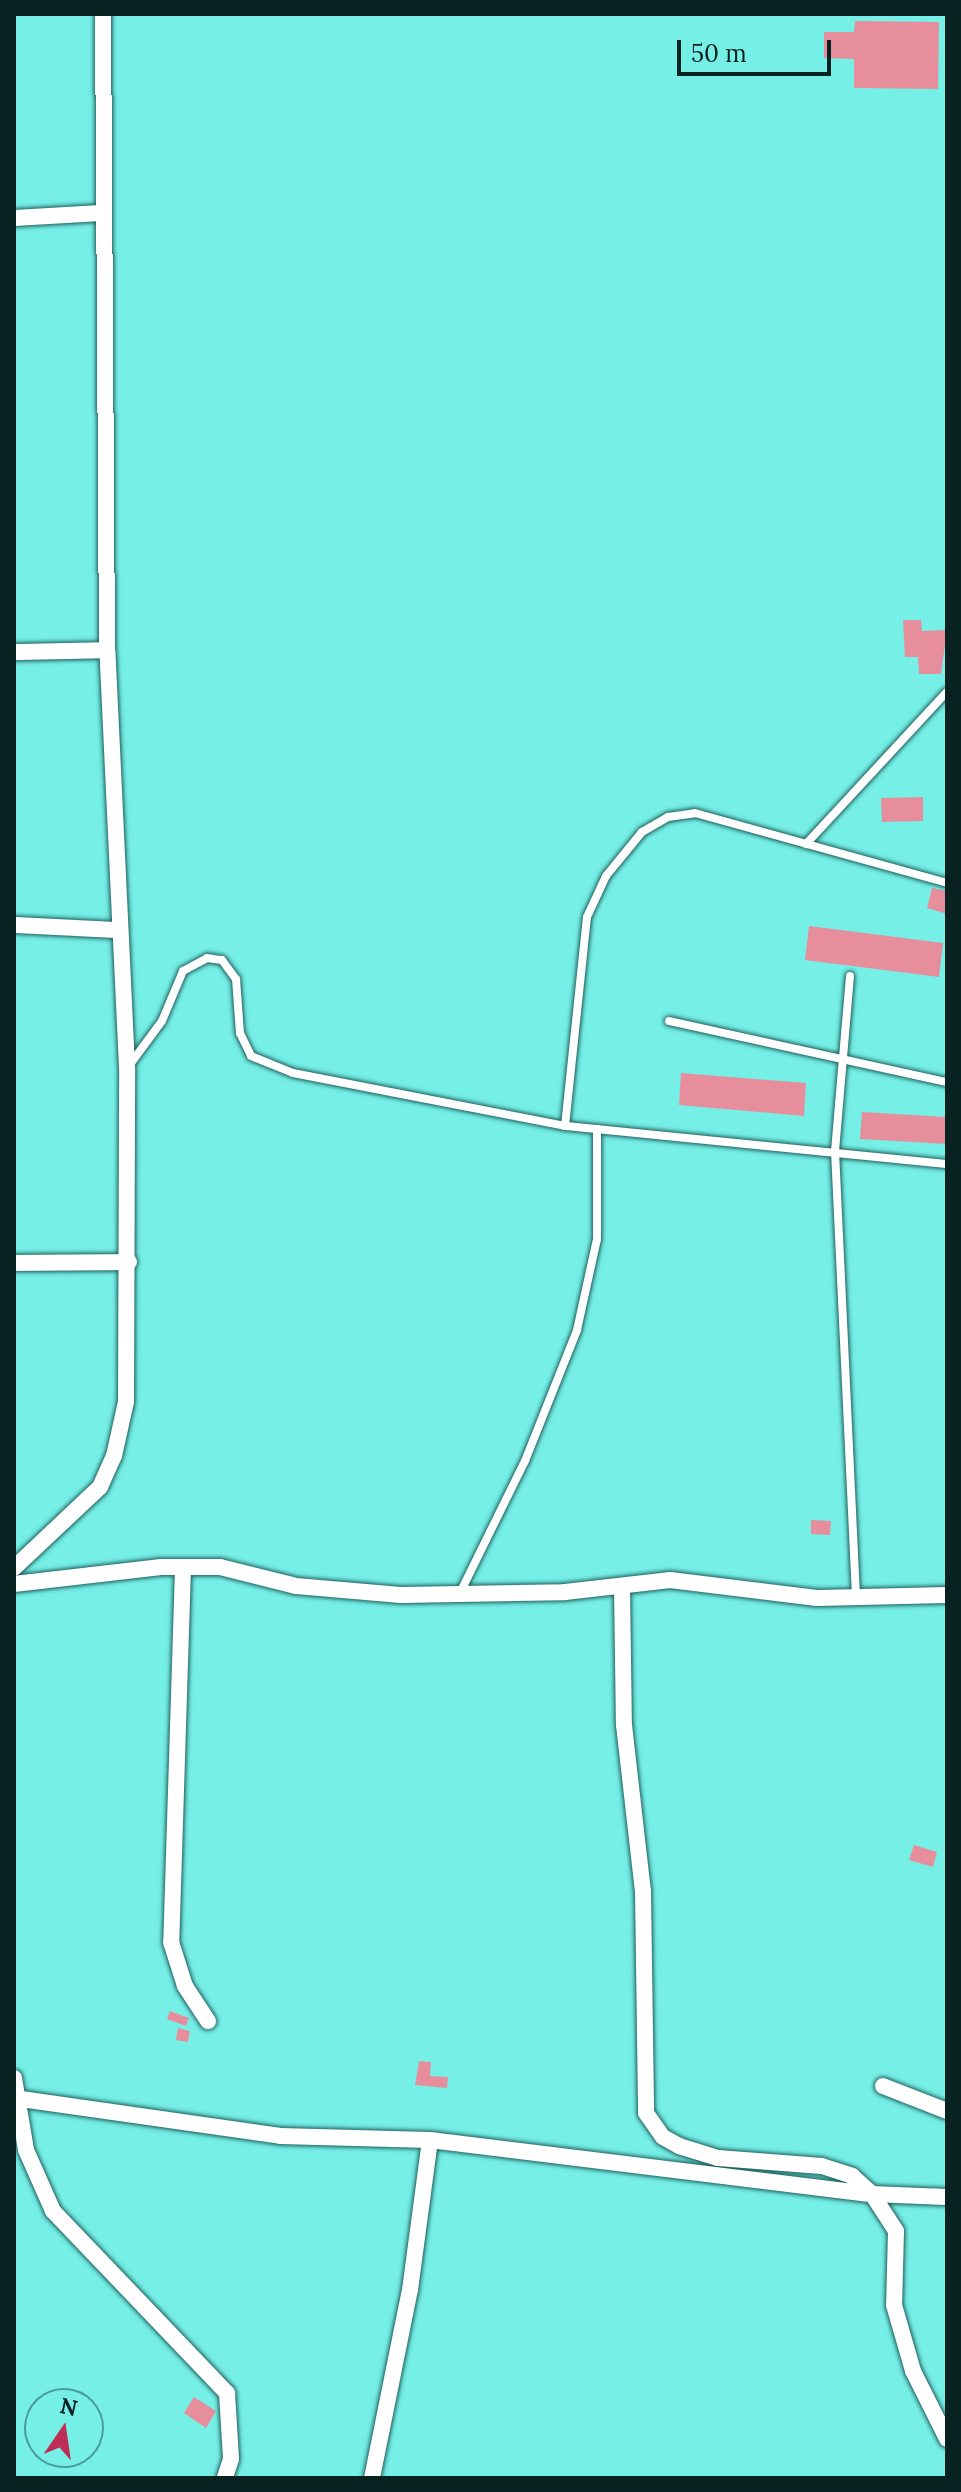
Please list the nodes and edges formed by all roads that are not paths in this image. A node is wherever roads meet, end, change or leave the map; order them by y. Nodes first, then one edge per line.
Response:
1 (103, 14) edge
2 (101, 213) junction
3 (14, 218) edge
4 (107, 650) junction
5 (14, 652) edge
6 (947, 692) edge
7 (806, 844) junction
8 (947, 883) edge
9 (14, 925) edge
10 (118, 930) junction
11 (850, 976) dead end
12 (669, 1021) dead end
13 (840, 1057) junction
14 (127, 1067) junction
15 (947, 1082) edge
16 (565, 1126) junction
17 (597, 1129) junction
18 (835, 1151) junction
19 (947, 1164) edge
20 (129, 1262) junction
21 (14, 1263) edge
22 (14, 1568) edge
23 (183, 1568) junction
24 (14, 1584) edge
25 (622, 1588) junction
26 (460, 1594) junction
27 (947, 1595) edge
28 (856, 1598) junction
29 (208, 2021) dead end
30 (14, 2078) edge
31 (883, 2086) dead end
32 (17, 2098) edge
33 (947, 2111) edge
34 (430, 2140) junction
35 (872, 2194) junction
36 (947, 2197) edge
37 (947, 2439) edge
38 (225, 2478) edge
39 (372, 2478) edge

1 - 2 street
2 - 3 street
2 - 4 street
4 - 5 street
4 - 10 street
6 - 7 lane
7 - 8 lane
7 - 16 lane
9 - 10 street
10 - 14 street
11 - 13 lane
12 - 13 lane
13 - 15 lane
13 - 18 lane
14 - 16 lane
14 - 20 street
16 - 17 lane
17 - 18 lane
17 - 26 lane
18 - 19 lane
18 - 28 lane
20 - 21 street
20 - 22 street
23 - 24 street
23 - 26 street
23 - 29 street
25 - 26 street
25 - 28 street
25 - 35 street
27 - 28 street
30 - 32 street
31 - 33 street
32 - 34 street
32 - 38 street
34 - 35 street
34 - 39 street
35 - 36 street
35 - 37 street

